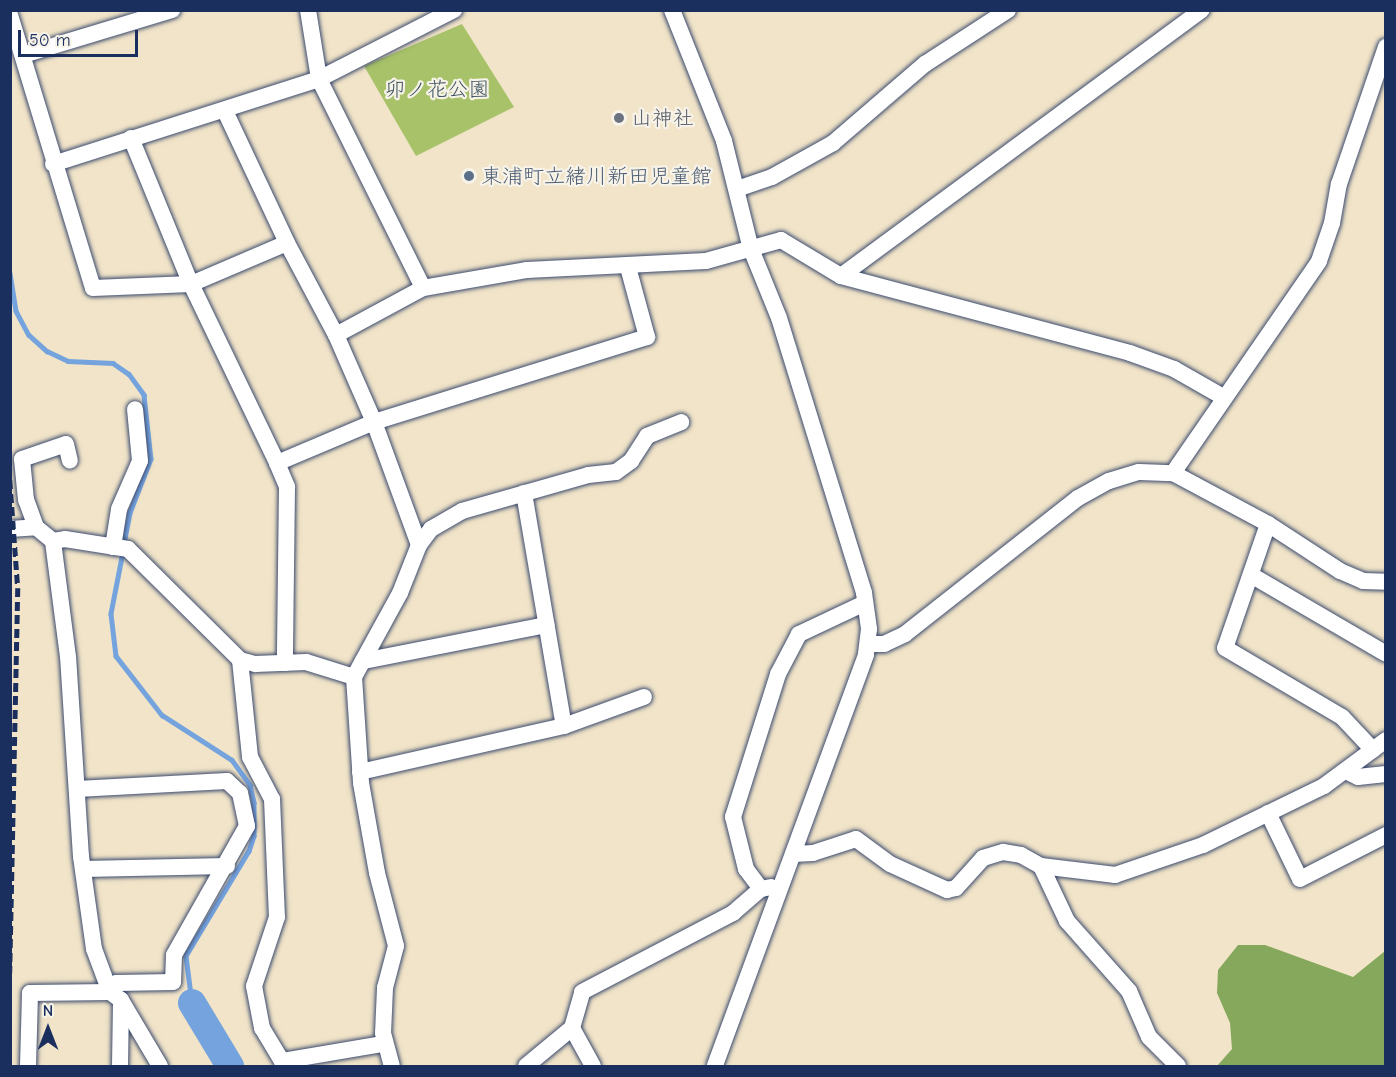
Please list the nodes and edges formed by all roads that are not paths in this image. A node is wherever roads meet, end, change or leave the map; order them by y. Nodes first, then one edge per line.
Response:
1 (172, 10) edge
2 (309, 10) edge
3 (454, 10) edge
4 (672, 10) edge
5 (1008, 10) edge
6 (1202, 10) edge
7 (10, 15) edge
8 (1386, 46) edge
9 (23, 55) junction
10 (319, 79) junction
11 (225, 111) junction
12 (131, 138) junction
13 (53, 164) junction
14 (737, 189) junction
15 (287, 243) junction
16 (752, 249) junction
17 (628, 267) junction
18 (841, 276) junction
19 (191, 284) junction
20 (423, 288) junction
21 (336, 335) junction
22 (1223, 397) junction
23 (135, 409) dead end
24 (374, 422) junction
25 (681, 422) dead end
26 (70, 461) dead end
27 (277, 462) junction
28 (1173, 473) junction
29 (524, 493) junction
30 (1268, 524) junction
31 (36, 527) junction
32 (10, 529) edge
33 (53, 541) junction
34 (419, 545) junction
35 (119, 548) junction
36 (1251, 575) junction
37 (1386, 582) edge
38 (865, 603) junction
39 (547, 626) junction
40 (869, 644) junction
41 (1386, 654) edge
42 (240, 660) junction
43 (363, 661) junction
44 (285, 663) junction
45 (354, 677) junction
46 (644, 697) dead end
47 (564, 726) junction
48 (1379, 745) edge
49 (360, 771) junction
50 (1348, 772) junction
51 (1386, 774) edge
52 (77, 789) junction
53 (1268, 813) junction
54 (1386, 835) edge
55 (793, 854) junction
56 (227, 866) junction
57 (1041, 866) junction
58 (83, 869) junction
59 (784, 883) junction
60 (761, 889) junction
61 (116, 996) junction
62 (572, 1028) junction
63 (383, 1044) junction
64 (28, 1066) edge
65 (120, 1066) edge
66 (160, 1066) edge
67 (392, 1066) edge
68 (526, 1066) edge
69 (593, 1066) edge
70 (715, 1066) edge
71 (1178, 1066) edge

1 - 9 street
2 - 10 street
3 - 10 street
4 - 14 street
5 - 14 street
6 - 18 street
7 - 9 street
8 - 22 street
9 - 13 street
10 - 11 street
10 - 20 street
11 - 12 street
11 - 15 street
12 - 13 street
12 - 19 street
13 - 19 street
14 - 16 street
15 - 19 street
15 - 21 street
16 - 17 street
16 - 18 street
16 - 38 street
17 - 20 street
17 - 24 street
18 - 22 street
19 - 27 street
20 - 21 street
21 - 24 street
22 - 28 street
23 - 35 street
24 - 27 street
24 - 34 street
25 - 29 street
26 - 31 street
27 - 44 street
28 - 30 street
28 - 40 street
29 - 34 street
29 - 39 street
30 - 36 street
30 - 37 street
31 - 32 street
31 - 33 street
33 - 35 street
33 - 52 street
34 - 43 street
35 - 42 street
36 - 41 street
36 - 48 street
38 - 40 street
38 - 60 street
39 - 43 street
39 - 47 street
40 - 55 street
42 - 44 street
42 - 63 street
43 - 45 street
44 - 45 street
45 - 49 street
46 - 47 street
47 - 49 street
48 - 50 street
49 - 63 street
50 - 51 street
50 - 53 street
52 - 56 street
52 - 58 street
53 - 54 street
53 - 57 street
55 - 57 street
55 - 59 street
56 - 58 street
56 - 61 street
57 - 71 street
58 - 61 street
59 - 60 street
59 - 70 street
60 - 62 street
61 - 64 street
61 - 65 street
61 - 66 street
62 - 68 street
62 - 69 street
63 - 67 street

